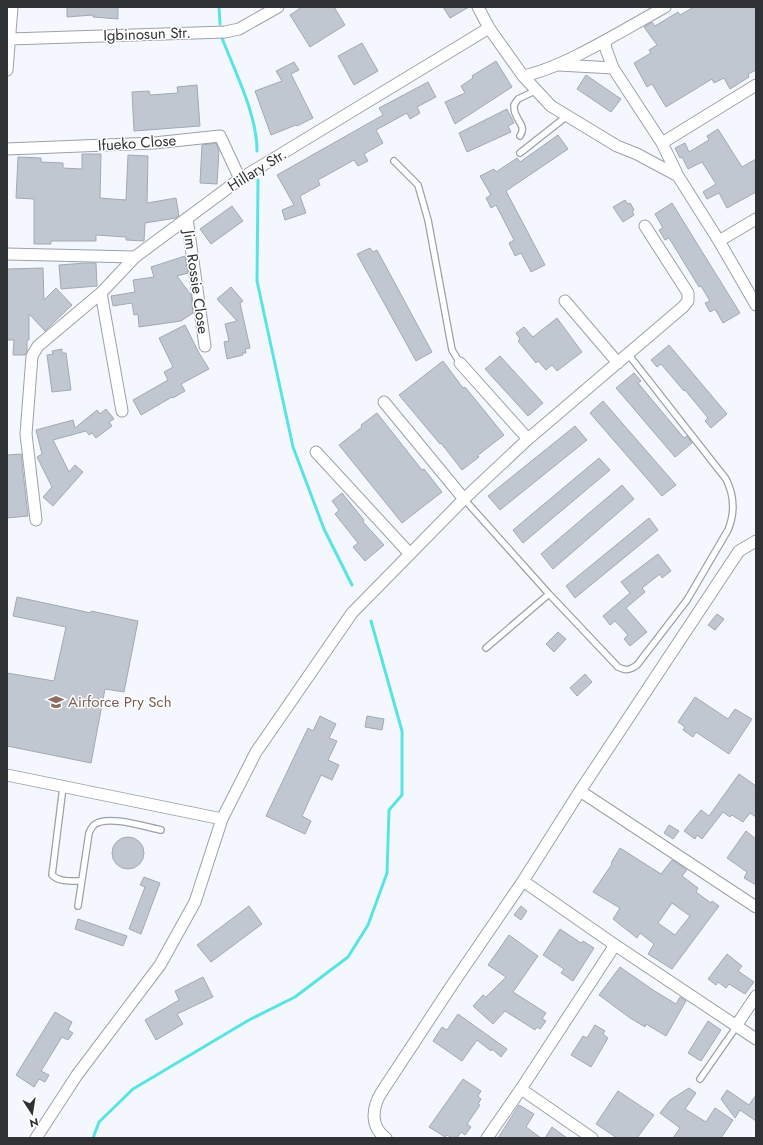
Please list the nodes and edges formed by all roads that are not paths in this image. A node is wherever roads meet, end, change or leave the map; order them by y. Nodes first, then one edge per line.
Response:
1 (12, 7) edge
2 (278, 7) edge
3 (478, 7) edge
4 (665, 7) edge
5 (489, 28) junction
6 (10, 39) junction
7 (605, 41) junction
8 (557, 65) junction
9 (613, 68) junction
10 (7, 70) edge
11 (523, 76) junction
12 (756, 85) edge
13 (537, 90) junction
14 (567, 116) junction
15 (520, 136) dead end
16 (662, 143) junction
17 (7, 149) edge
18 (520, 153) dead end
19 (394, 161) dead end
20 (678, 176) junction
21 (240, 179) junction
22 (187, 218) junction
23 (756, 219) edge
24 (645, 226) dead end
25 (719, 241) junction
26 (10, 255) edge
27 (135, 257) junction
28 (101, 293) junction
29 (565, 301) dead end
30 (756, 305) edge
31 (205, 346) dead end
32 (628, 354) junction
33 (460, 363) joint
34 (618, 363) junction
35 (384, 402) dead end
36 (122, 411) dead end
37 (528, 439) junction
38 (316, 452) dead end
39 (464, 499) junction
40 (36, 520) dead end
41 (756, 541) edge
42 (410, 554) junction
43 (549, 594) junction
44 (486, 648) dead end
45 (7, 775) edge
46 (63, 786) junction
47 (580, 791) junction
48 (222, 819) junction
49 (161, 830) dead end
50 (81, 881) junction
51 (523, 881) junction
52 (78, 906) dead end
53 (756, 907) edge
54 (615, 945) junction
55 (756, 996) edge
56 (737, 1026) junction
57 (756, 1040) edge
58 (700, 1079) dead end
59 (521, 1089) junction
60 (36, 1138) edge
61 (386, 1138) edge
62 (487, 1138) edge
63 (592, 1138) edge

1 - 6 street
2 - 6 street, Igbinosun Str.
3 - 5 street
4 - 7 street
5 - 11 street
5 - 21 street, Hillary Str.
6 - 10 street
7 - 8 street
7 - 9 street
8 - 9 street
8 - 11 street
9 - 16 street
11 - 13 street
12 - 16 street
13 - 14 street
13 - 15 lane
14 - 18 lane
14 - 20 street
16 - 20 street
17 - 21 street, Ifueko Close
19 - 33 lane
20 - 25 street
21 - 22 street, Hillary Str.
22 - 27 street, Hillary Str.
22 - 31 street, Jim Rossie Close
23 - 25 street
24 - 32 street
25 - 30 street
26 - 27 street
27 - 28 street, Hillary Str.
28 - 36 street
28 - 40 street, Hillary Str.
29 - 34 street
32 - 34 street
32 - 43 lane
33 - 37 street
34 - 37 street
35 - 39 street
37 - 39 street
38 - 42 street
39 - 42 street
39 - 43 lane
41 - 47 street
42 - 48 street
43 - 44 lane
45 - 46 street
46 - 48 street
46 - 50 lane
47 - 51 street
47 - 53 street
48 - 60 street
49 - 50 lane
50 - 52 lane
51 - 54 street
51 - 61 street
54 - 56 street
54 - 59 street
55 - 56 street
56 - 57 street
56 - 58 lane
59 - 62 street
59 - 63 street

